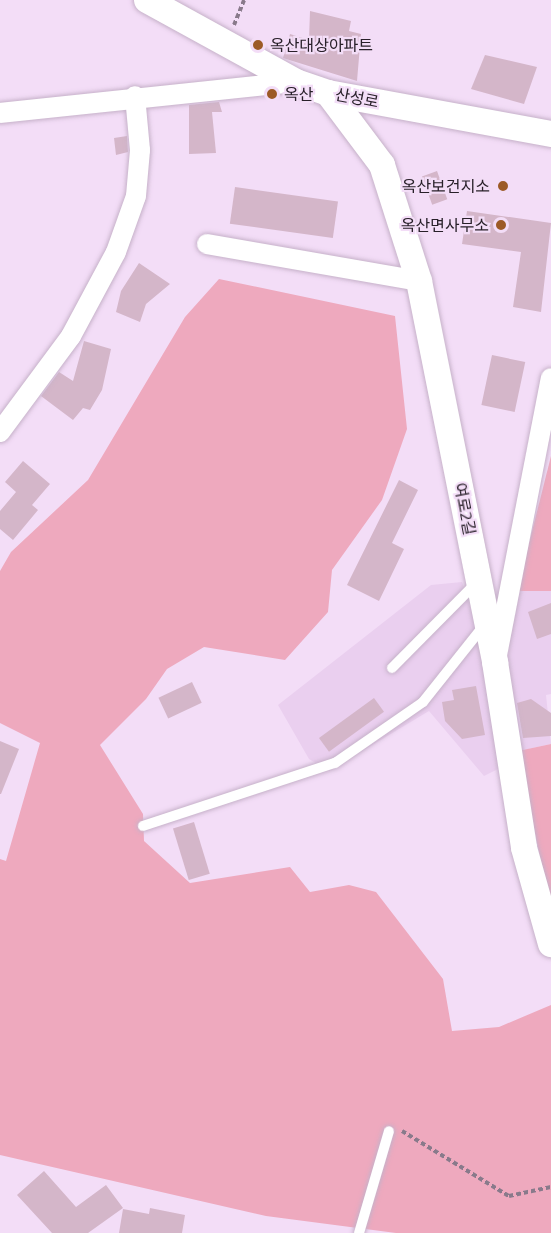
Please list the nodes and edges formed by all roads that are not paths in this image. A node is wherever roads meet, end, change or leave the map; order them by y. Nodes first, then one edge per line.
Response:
1 (147, 0) edge
2 (296, 82) junction
3 (328, 93) junction
4 (135, 96) junction
5 (0, 113) edge
6 (551, 134) edge
7 (207, 244) dead end
8 (419, 281) junction
9 (551, 378) edge
10 (546, 430) edge
11 (0, 432) edge
12 (479, 580) junction
13 (488, 622) junction
14 (495, 662) junction
15 (392, 668) dead end
16 (143, 826) dead end
17 (551, 944) edge
18 (389, 1131) road end
19 (359, 1233) edge

1 - 2 street, 산성로
2 - 3 street, 산성로
2 - 4 street
3 - 6 street, 산성로
3 - 8 street, 여로2길
4 - 5 street
4 - 11 street
7 - 8 street
8 - 12 street, 여로2길
9 - 10 street
10 - 14 street
12 - 13 street, 여로2길
12 - 15 lane
13 - 14 street, 여로2길
13 - 16 lane
14 - 17 street, 여로2길
18 - 19 lane

